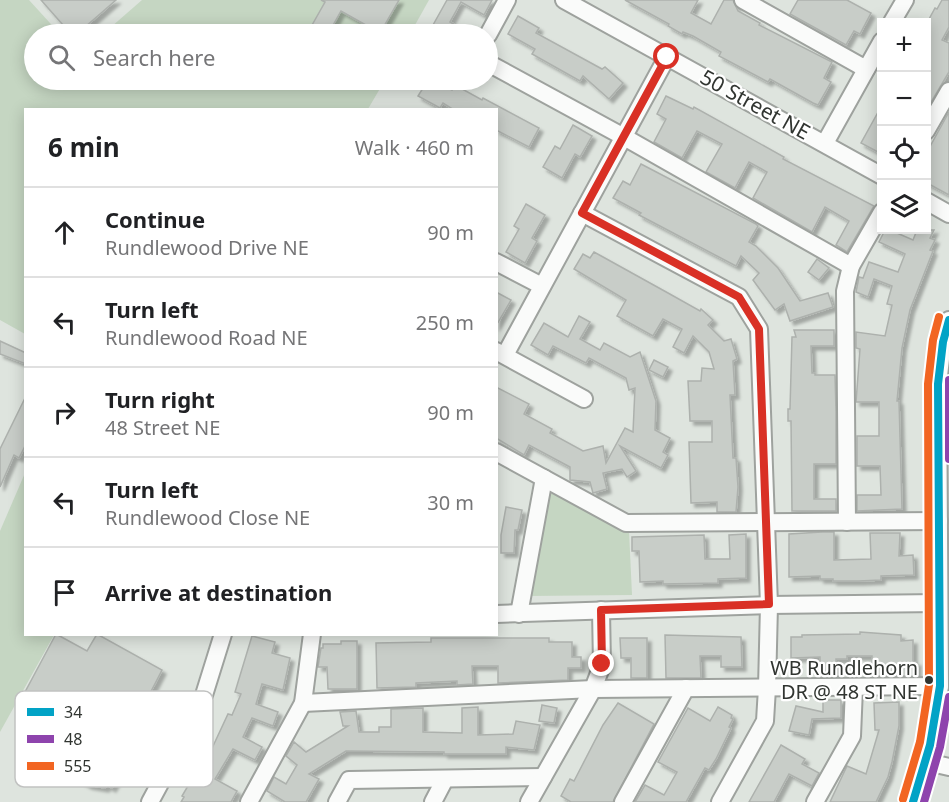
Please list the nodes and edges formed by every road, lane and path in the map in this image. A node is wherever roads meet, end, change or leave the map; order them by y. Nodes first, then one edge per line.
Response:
1 (507, 0) edge
2 (564, 0) edge
3 (742, 0) edge
4 (904, 0) edge
5 (894, 18) edge
6 (494, 24) edge
7 (877, 50) edge
8 (667, 57) junction
9 (498, 68) edge
10 (866, 69) junction
11 (949, 91) edge
12 (930, 126) edge
13 (624, 137) junction
14 (825, 143) junction
15 (877, 173) edge
16 (931, 203) edge
17 (582, 213) junction
18 (949, 214) edge
19 (877, 221) edge
20 (498, 263) edge
21 (851, 266) junction
22 (542, 286) junction
23 (949, 320) edge
24 (501, 353) edge
25 (584, 399) dead end
26 (944, 438) edge
27 (498, 453) edge
28 (544, 478) junction
29 (939, 521) junction
30 (765, 522) junction
31 (847, 522) junction
32 (939, 603) junction
33 (769, 604) junction
34 (601, 610) junction
35 (498, 614) edge
36 (519, 614) junction
37 (222, 636) edge
38 (312, 636) edge
39 (940, 686) junction
40 (686, 688) junction
41 (767, 688) junction
42 (854, 688) junction
43 (593, 689) junction
44 (205, 691) edge
45 (303, 703) junction
46 (927, 762) junction
47 (949, 767) edge
48 (543, 777) junction
49 (445, 779) junction
50 (158, 787) edge
51 (150, 802) edge
52 (249, 802) edge
53 (337, 802) edge
54 (433, 802) edge
55 (529, 802) edge
56 (623, 802) edge
57 (720, 802) edge
58 (815, 802) edge
59 (913, 802) edge

1 - 6 street
2 - 8 street, 50 Street NE
3 - 10 street
4 - 5 street
7 - 10 street
8 - 13 street
8 - 14 street, 50 Street NE
9 - 13 street
10 - 14 street
11 - 12 street
13 - 17 street
13 - 21 street
14 - 15 street, 50 Street NE
16 - 18 street
17 - 22 street
17 - 30 street
19 - 21 street
20 - 22 street
21 - 31 street
22 - 24 street
23 - 26 street
24 - 25 street
26 - 29 street
27 - 28 street
28 - 30 street
28 - 36 street
29 - 31 street
29 - 32 street
30 - 31 street
30 - 33 street
32 - 33 street
32 - 39 street
33 - 34 street
33 - 41 street
34 - 36 street
34 - 43 street
35 - 36 street
37 - 44 street
38 - 45 street
39 - 42 street
39 - 46 street
40 - 41 street
40 - 43 street
40 - 56 street
41 - 42 street
41 - 57 street
42 - 58 street
43 - 45 street
43 - 48 street
45 - 52 street
46 - 47 street
46 - 59 street
48 - 49 street
48 - 55 street
49 - 53 street
49 - 54 street
50 - 51 street

